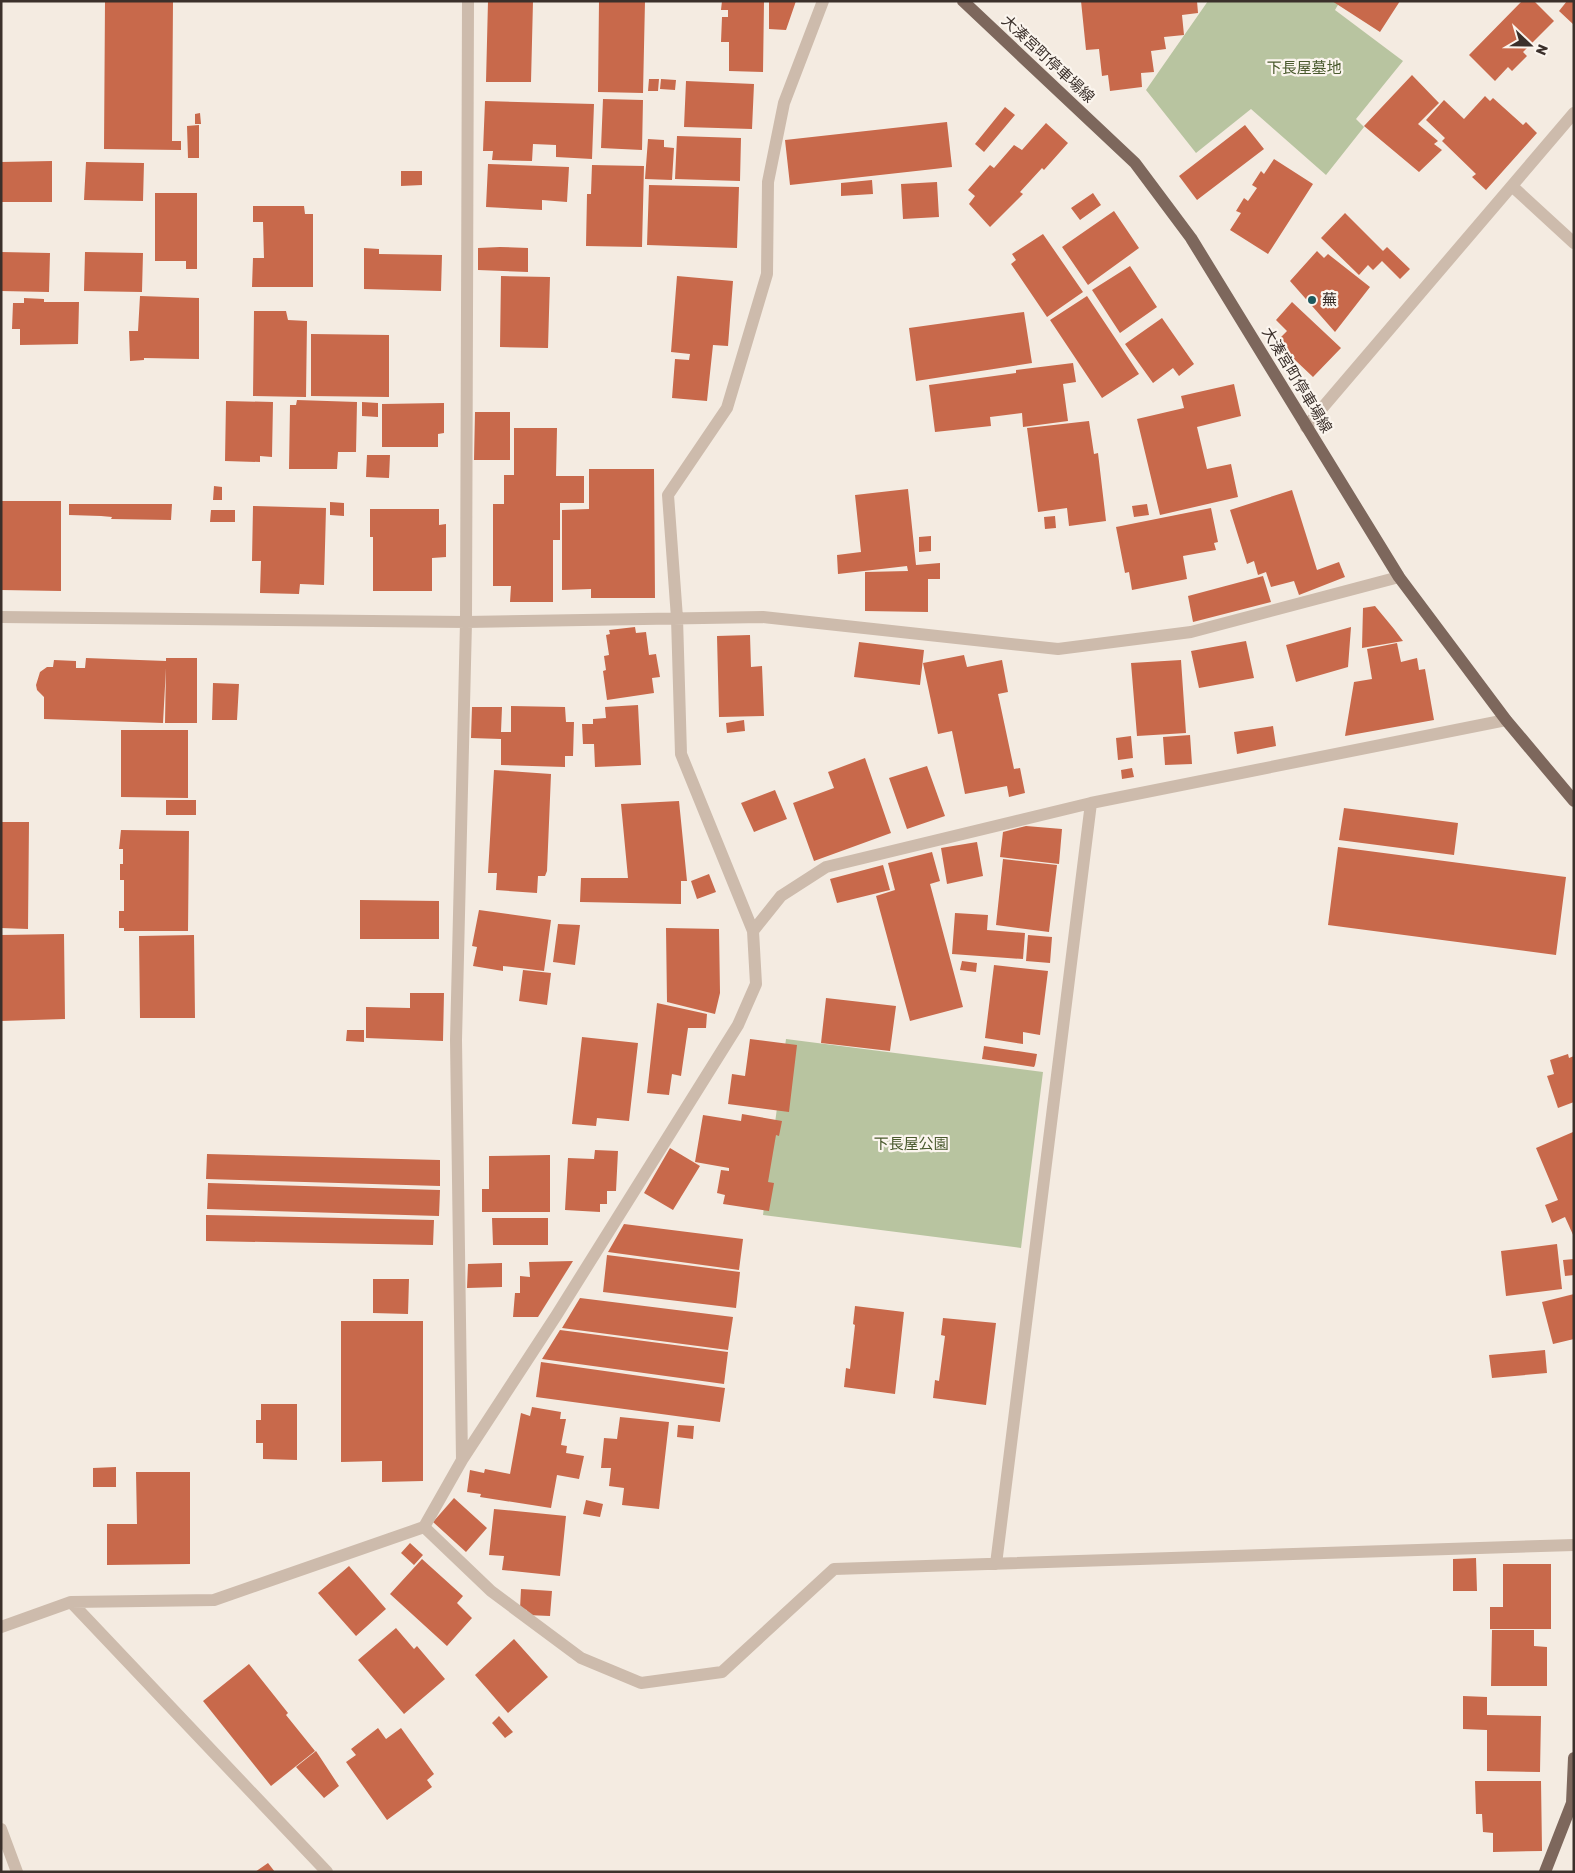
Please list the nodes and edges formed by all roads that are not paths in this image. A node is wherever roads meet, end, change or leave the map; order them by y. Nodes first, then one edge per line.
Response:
1 (468, 1) edge
2 (824, 1) edge
3 (963, 1) edge
4 (1574, 113) edge
5 (1512, 186) junction
6 (1574, 243) edge
7 (1306, 427) junction
8 (1399, 577) junction
9 (1, 617) edge
10 (676, 618) junction
11 (466, 622) junction
12 (1506, 720) junction
13 (1574, 801) edge
14 (1091, 804) junction
15 (753, 931) junction
16 (462, 1460) junction
17 (424, 1527) junction
18 (1574, 1545) edge
19 (996, 1564) junction
20 (71, 1602) junction
21 (1, 1627) edge
22 (1574, 1758) edge
23 (1, 1829) edge
24 (17, 1872) edge
25 (327, 1872) edge
26 (1545, 1872) edge

1 - 11 street
2 - 10 street
3 - 7 main road, 大湊宮町停車場線
4 - 5 street
5 - 6 street
5 - 7 street
7 - 8 main road, 大湊宮町停車場線
8 - 10 street
8 - 12 main road, 大湊宮町停車場線
9 - 11 street
10 - 11 street
10 - 15 street
11 - 16 street
12 - 13 main road, 大湊宮町停車場線
12 - 14 street
14 - 15 street
14 - 19 street
15 - 16 street
16 - 17 street
17 - 19 street
17 - 20 street
18 - 19 street
20 - 21 street
20 - 25 street
22 - 26 main road
23 - 24 street

